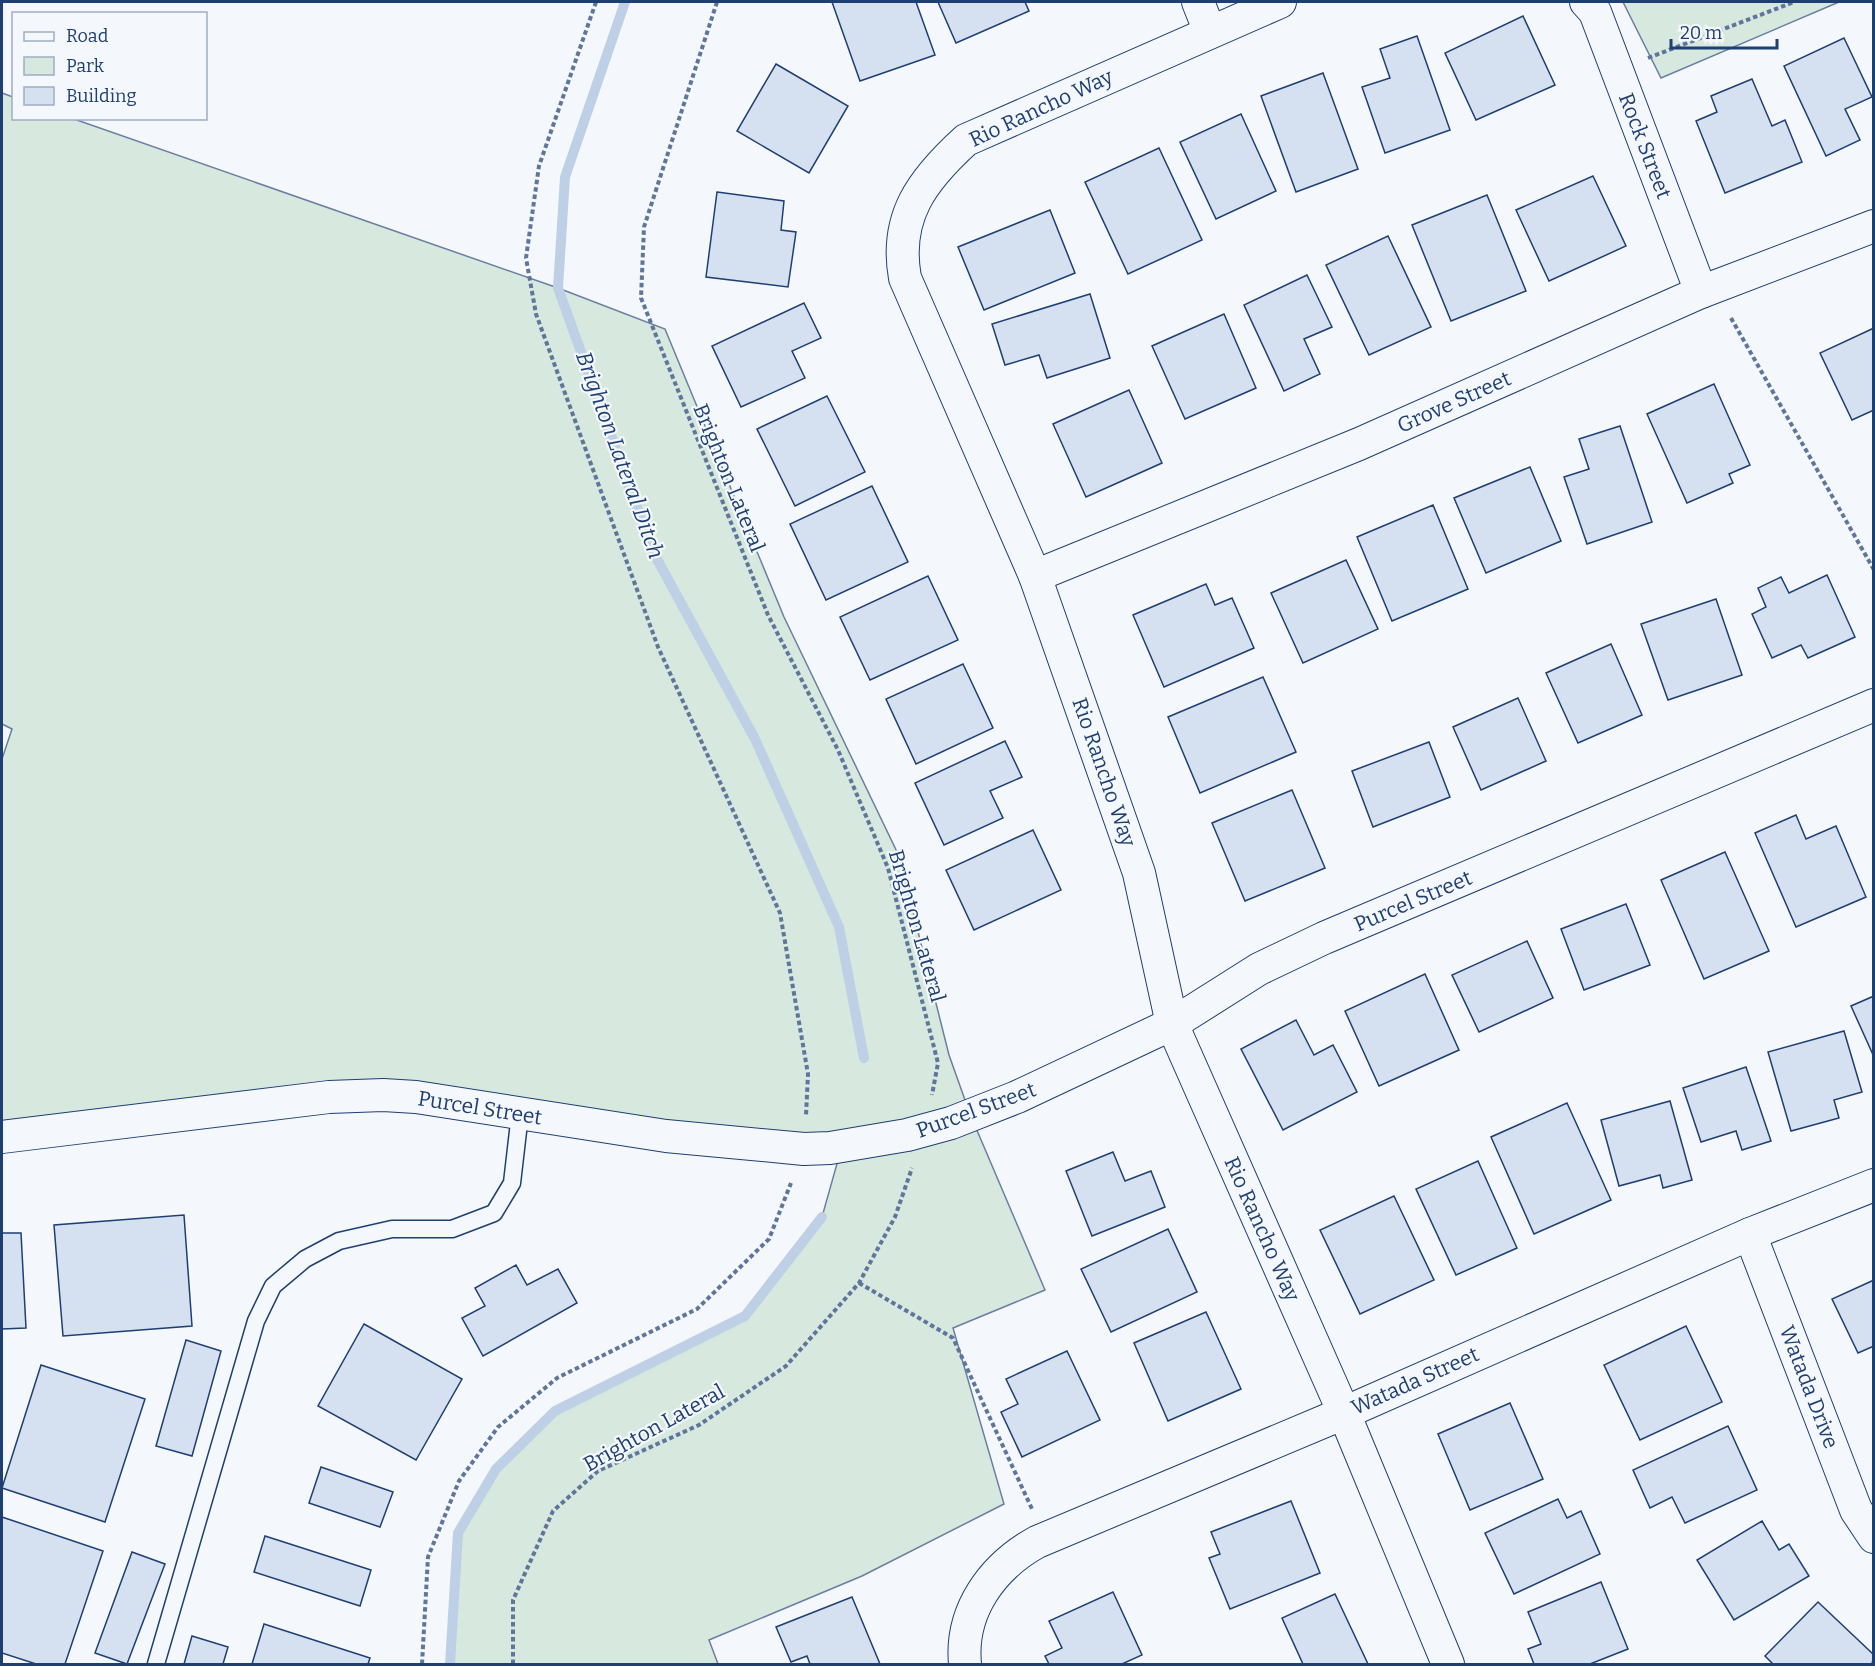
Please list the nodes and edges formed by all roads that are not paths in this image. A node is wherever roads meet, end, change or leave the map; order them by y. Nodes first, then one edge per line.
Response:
1 (1198, 2) edge
2 (1280, 2) edge
3 (1586, 2) edge
4 (1210, 32) junction
5 (1874, 226) edge
6 (1701, 292) junction
7 (1035, 576) junction
8 (1874, 705) edge
9 (1172, 1024) junction
10 (520, 1114) junction
11 (2, 1137) edge
12 (1874, 1185) edge
13 (1750, 1234) junction
14 (1344, 1413) junction
15 (1874, 1537) edge
16 (156, 1665) edge
17 (965, 1665) edge
18 (1448, 1665) edge

1 - 4 street
2 - 4 street
3 - 6 street, Rock Street
4 - 7 street, Rio Rancho Way
5 - 6 street, Grove Street
6 - 7 street, Grove Street
7 - 9 street, Rio Rancho Way
8 - 9 street, Purcel Street
9 - 10 street, Purcel Street
9 - 14 street, Rio Rancho Way
10 - 11 street, Purcel Street
10 - 16 lane
12 - 13 street, Watada Street
13 - 14 street, Watada Street
13 - 15 street, Watada Drive
14 - 17 street, Watada Street
14 - 18 street, Rio Rancho Way

